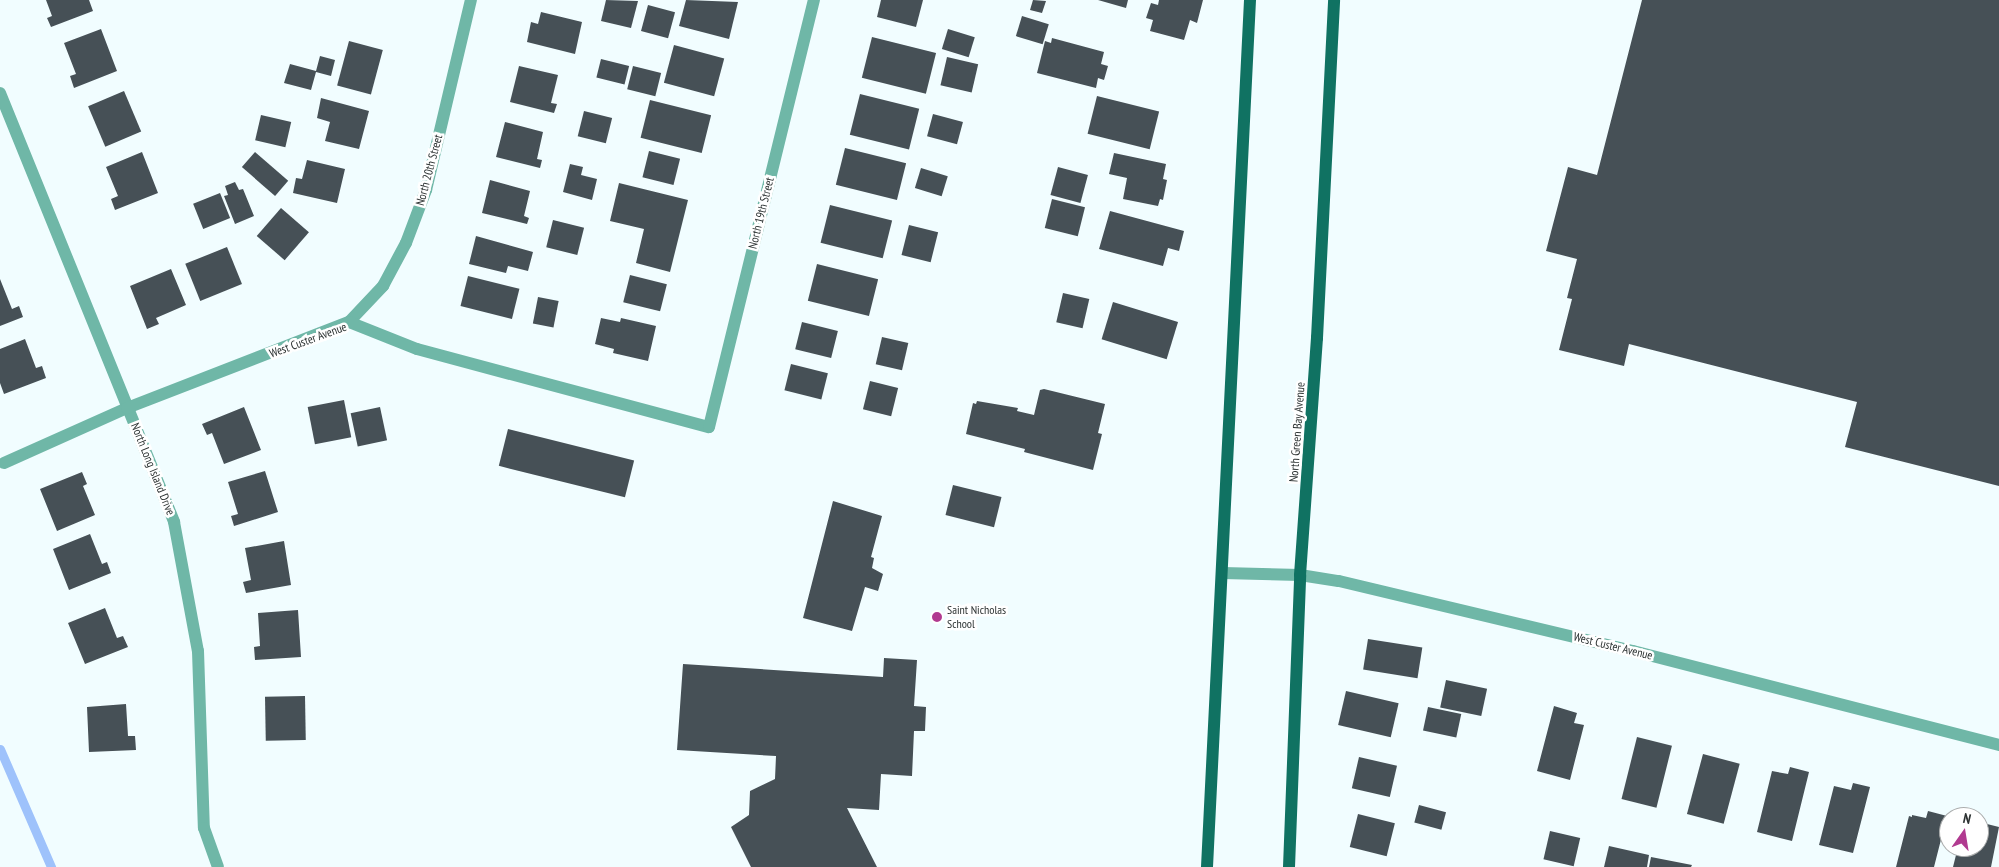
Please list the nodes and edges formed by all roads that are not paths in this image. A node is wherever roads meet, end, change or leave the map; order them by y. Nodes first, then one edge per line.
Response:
1 (471, 0) edge
2 (814, 0) edge
3 (1250, 0) edge
4 (1334, 0) edge
5 (0, 92) edge
6 (349, 322) junction
7 (127, 408) junction
8 (709, 427) joint
9 (4, 463) dead end
10 (1223, 573) junction
11 (1300, 575) junction
12 (1999, 745) edge
13 (218, 867) edge
14 (1207, 867) edge
15 (1289, 867) edge

1 - 6 street, North 20th Street
2 - 8 street, North 19th Street
3 - 10 main road
4 - 11 main road, North Green Bay Avenue
5 - 7 street, North Long Island Drive
6 - 7 street, West Custer Avenue
6 - 8 street, West Custer Avenue
7 - 9 street, West Custer Avenue
7 - 13 street, North Long Island Drive
10 - 11 street, West Custer Avenue
10 - 14 main road
11 - 12 street, West Custer Avenue
11 - 15 main road, North Green Bay Avenue

